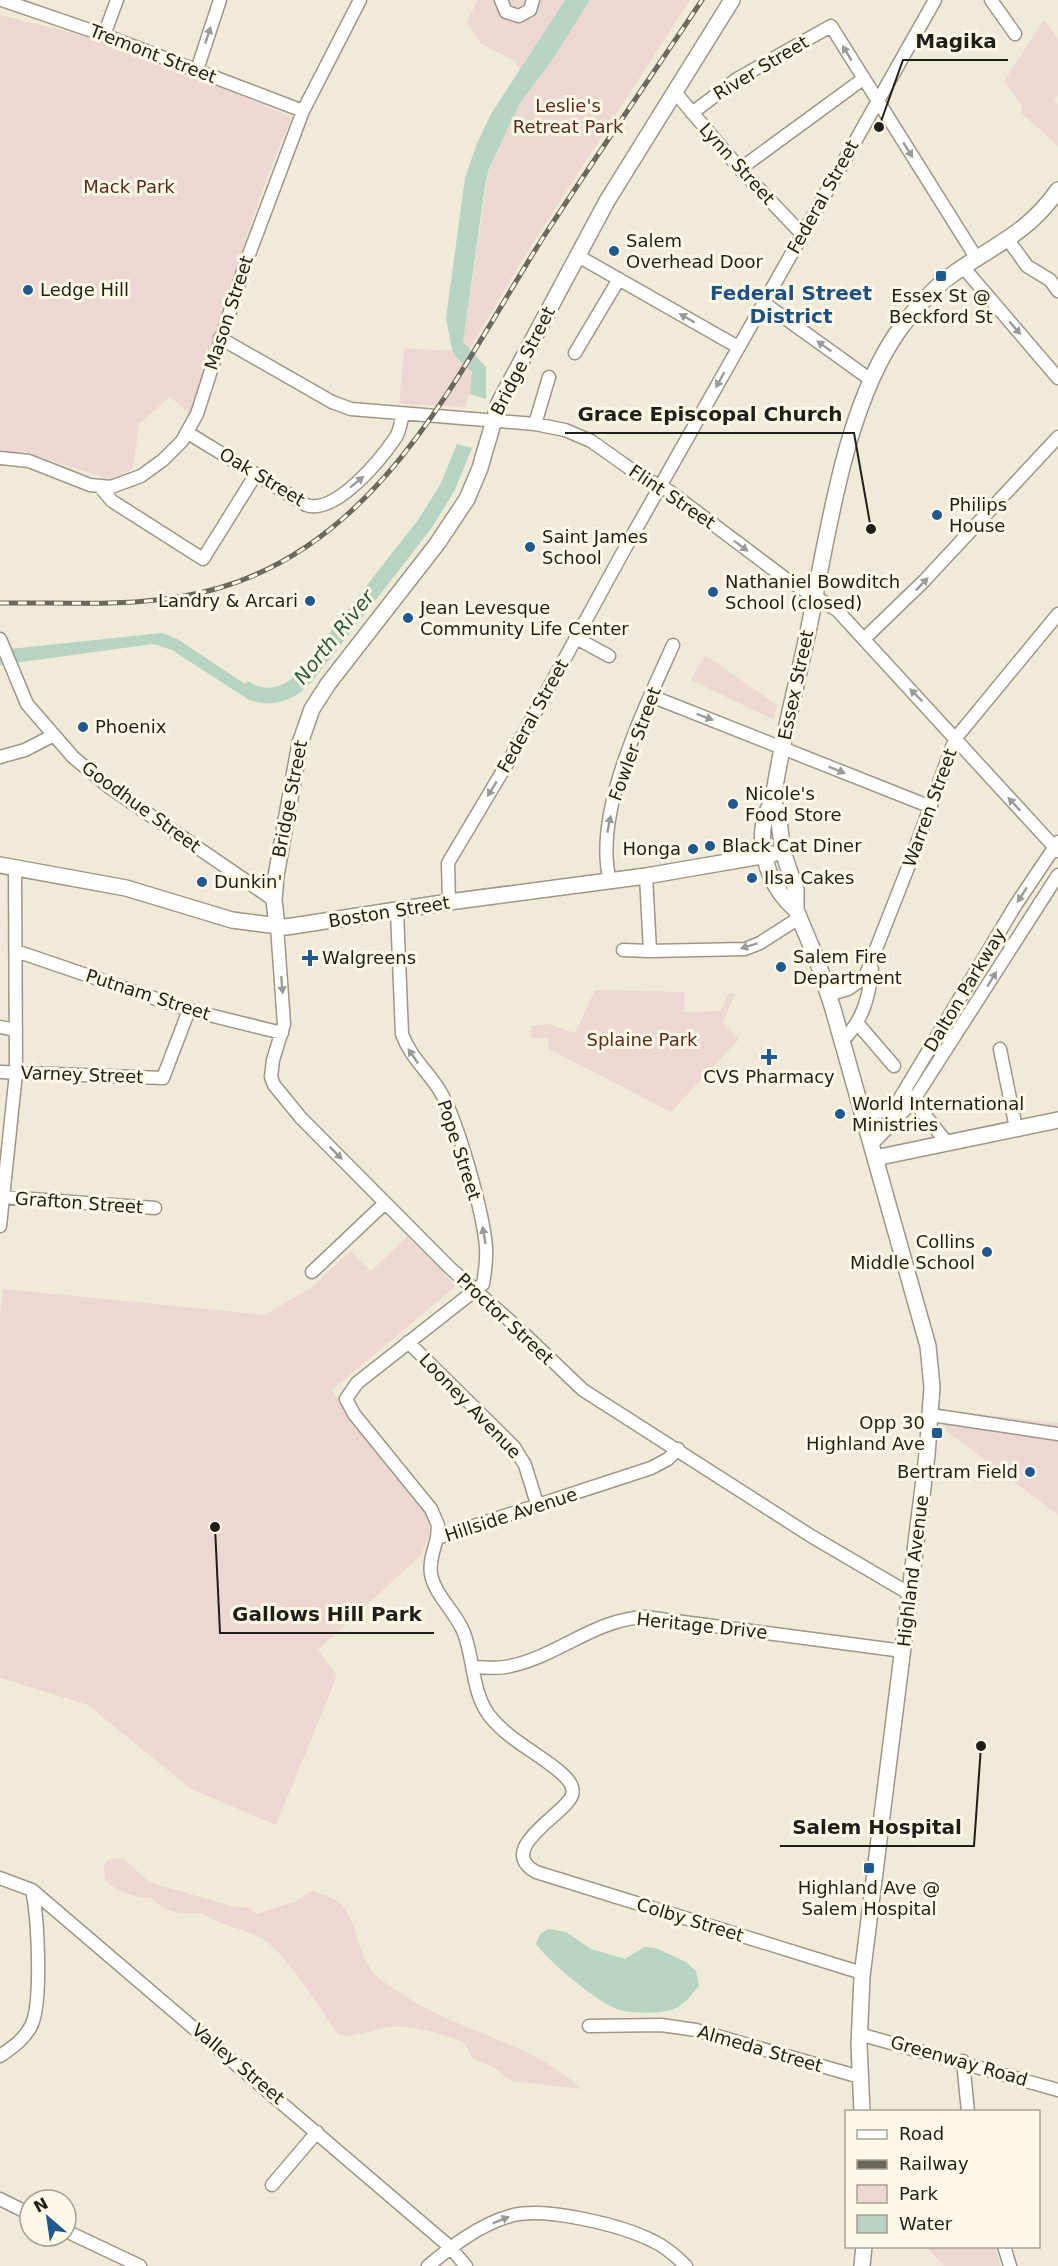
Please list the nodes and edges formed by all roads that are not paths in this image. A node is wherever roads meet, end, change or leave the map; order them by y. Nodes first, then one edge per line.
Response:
1 (2, 0) edge
2 (117, 0) edge
3 (220, 0) edge
4 (360, 0) edge
5 (501, 0) edge
6 (533, 0) edge
7 (732, 0) edge
8 (934, 0) edge
9 (991, 0) edge
10 (1015, 34) dead end
11 (104, 35) junction
12 (197, 70) junction
13 (863, 79) junction
14 (674, 91) junction
15 (877, 101) junction
16 (303, 111) junction
17 (692, 113) junction
18 (740, 168) junction
19 (1058, 190) edge
20 (802, 234) junction
21 (1008, 241) junction
22 (578, 256) junction
23 (977, 259) junction
24 (963, 267) junction
25 (619, 279) junction
26 (1058, 291) edge
27 (764, 303) junction
28 (220, 338) junction
29 (738, 347) junction
30 (575, 353) dead end
31 (549, 378) dead end
32 (1058, 378) edge
33 (871, 380) junction
34 (403, 414) junction
35 (492, 420) junction
36 (535, 424) junction
37 (188, 433) junction
38 (1055, 444) edge
39 (0, 458) edge
40 (256, 474) junction
41 (661, 486) junction
42 (101, 488) junction
43 (815, 596) junction
44 (1058, 614) edge
45 (576, 638) junction
46 (864, 639) junction
47 (0, 640) edge
48 (673, 645) dead end
49 (609, 656) dead end
50 (651, 696) junction
51 (52, 735) junction
52 (955, 739) junction
53 (783, 748) junction
54 (0, 757) edge
55 (772, 800) junction
56 (931, 807) junction
57 (1057, 847) edge
58 (783, 852) junction
59 (764, 856) junction
60 (8, 866) edge
61 (1058, 875) edge
62 (646, 876) junction
63 (610, 881) junction
64 (274, 900) junction
65 (449, 902) junction
66 (397, 911) junction
67 (797, 914) junction
68 (277, 926) junction
69 (623, 950) dead end
70 (16, 951) junction
71 (650, 951) junction
72 (872, 962) junction
73 (828, 995) junction
74 (189, 1010) junction
75 (858, 1024) junction
76 (0, 1027) edge
77 (16, 1030) junction
78 (282, 1033) junction
79 (842, 1041) junction
80 (1000, 1049) dead end
81 (894, 1066) dead end
82 (0, 1072) edge
83 (16, 1073) junction
84 (909, 1095) junction
85 (863, 1113) junction
86 (1058, 1120) edge
87 (1016, 1128) junction
88 (946, 1143) junction
89 (873, 1152) junction
90 (3, 1197) junction
91 (386, 1203) junction
92 (155, 1208) dead end
93 (0, 1226) edge
94 (312, 1272) dead end
95 (476, 1290) junction
96 (408, 1342) junction
97 (931, 1415) junction
98 (1058, 1434) edge
99 (678, 1449) junction
100 (538, 1507) junction
101 (437, 1538) junction
102 (910, 1594) junction
103 (903, 1651) junction
104 (473, 1667) junction
105 (525, 1859) joint
106 (0, 1878) edge
107 (32, 1890) junction
108 (862, 1973) junction
109 (589, 2026) dead end
110 (859, 2034) junction
111 (0, 2056) edge
112 (963, 2061) junction
113 (860, 2077) junction
114 (1058, 2090) edge
115 (862, 2110) edge
116 (968, 2110) edge
117 (317, 2132) junction
118 (272, 2185) dead end
119 (0, 2199) edge
120 (18, 2208) edge
121 (78, 2237) edge
122 (450, 2247) junction
123 (864, 2248) edge
124 (1004, 2248) edge
125 (140, 2266) edge
126 (428, 2266) edge
127 (466, 2266) edge
128 (686, 2266) edge
129 (862, 2266) edge
130 (1010, 2266) edge

1 - 11 street, Tremont Street
2 - 11 street
12 -> 3 street
4 - 16 street, Mason Street
5 - 6 street
7 - 14 main road, Bridge Street
8 - 15 street, Federal Street
9 - 10 street
11 - 12 street, Tremont Street
12 - 16 street, Tremont Street
13 - 15 street
13 -> 17 street, River Street
13 - 18 street
14 - 17 street, Lynn Street
14 - 22 main road, Bridge Street
15 - 20 street, Federal Street
15 -> 23 street
16 - 28 street, Mason Street
17 - 18 street, Lynn Street
18 - 20 street, Lynn Street
19 - 21 main road, Essex Street
20 - 27 street, Federal Street
21 - 23 main road, Essex Street
21 - 26 street
22 - 25 street
22 - 35 main road, Bridge Street
23 - 24 main road, Essex Street
24 -> 32 street
24 - 33 main road, Essex Street
29 -> 25 street
25 - 30 street
27 - 29 street, Federal Street
33 -> 27 street
28 - 34 street, Flint Street
28 - 37 street, Mason Street
29 -> 41 street, Federal Street
31 - 36 street
33 - 43 main road, Essex Street
34 - 35 street, Flint Street
40 -> 34 street, Oak Street
35 - 36 street, Flint Street
35 - 64 main road, Bridge Street
36 - 41 street, Flint Street
37 - 40 street, Oak Street
37 - 42 street, Mason Street
46 -> 38 street
39 - 42 street
40 - 42 street
41 -> 43 street, Flint Street
41 - 45 street, Federal Street
43 - 46 street, Flint Street
43 - 53 main road, Essex Street
44 - 52 street, Warren Street
45 - 49 street
45 -> 65 street, Federal Street
52 -> 46 street, Flint Street
47 - 51 street, Goodhue Street
48 - 50 street, Fowler Street
50 -> 53 street
63 -> 50 street, Fowler Street
51 - 54 street
51 - 64 street, Goodhue Street
52 - 56 street, Warren Street
57 -> 52 street, Flint Street
53 - 55 main road, Essex Street
53 -> 56 street
55 - 58 main road, Essex Street
55 - 59 main road, Essex Street
56 - 72 street, Warren Street
57 -> 84 street, Dalton Parkway
58 - 59 main road, Boston Street
58 - 67 main road, Essex Street
59 - 62 main road, Boston Street
59 - 67 main road, Essex Street
60 - 68 main road, Boston Street
60 - 70 street
84 -> 61 street, Dalton Parkway
62 - 63 main road, Boston Street
62 - 71 street
63 - 65 main road, Boston Street
64 - 68 main road, Bridge Street
65 - 66 main road, Boston Street
66 - 68 main road, Boston Street
95 -> 66 street, Pope Street
67 -> 71 street
67 - 73 main road, Essex Street
68 -> 78 street, Proctor Street
69 - 71 street
70 - 74 street, Putnam Street
70 - 77 street
72 - 73 street, Warren Street
72 - 75 street, Warren Street
73 - 79 main road, Essex Street
74 - 78 street, Putnam Street
74 - 83 street, Varney Street
75 - 79 street, Warren Street
75 - 81 street
76 - 77 street
77 - 83 street
78 -> 91 street, Proctor Street
79 - 85 main road, Highland Avenue
80 - 87 street
82 - 83 street, Varney Street
83 - 90 street
84 - 85 street, Dalton Parkway
84 - 88 street
84 - 89 street, Dalton Parkway
85 - 89 main road, Highland Avenue
86 - 87 main road
87 - 88 main road
88 - 89 main road
89 - 97 main road, Highland Avenue
90 - 92 street, Grafton Street
90 - 93 street
91 - 94 street
91 - 95 street, Proctor Street
95 - 96 street
95 - 99 street, Proctor Street
96 - 100 street, Looney Avenue
96 - 101 street
97 - 98 street
97 - 102 main road, Highland Avenue
99 - 100 street, Hillside Avenue
99 - 102 street, Proctor Street
100 - 101 street, Hillside Avenue
101 - 104 street, Hillside Avenue
102 - 103 main road, Highland Avenue
103 - 104 street, Heritage Drive
103 - 108 main road, Highland Avenue
104 - 105 street, Hillside Avenue
105 - 108 street, Colby Street
106 - 107 street, Valley Street
107 - 111 street
107 - 117 street, Valley Street
108 - 110 main road, Highland Avenue
109 - 113 street, Almeda Street
110 - 112 street, Greenway Road
110 - 113 main road, Highland Avenue
112 - 114 street, Greenway Road
112 - 116 street
113 - 115 main road, Highland Avenue
117 - 118 street
117 - 122 street, Valley Street
119 - 120 street
121 - 125 street
122 - 126 street
122 - 127 street, Valley Street
122 -> 128 street
123 - 129 main road
124 - 130 street

